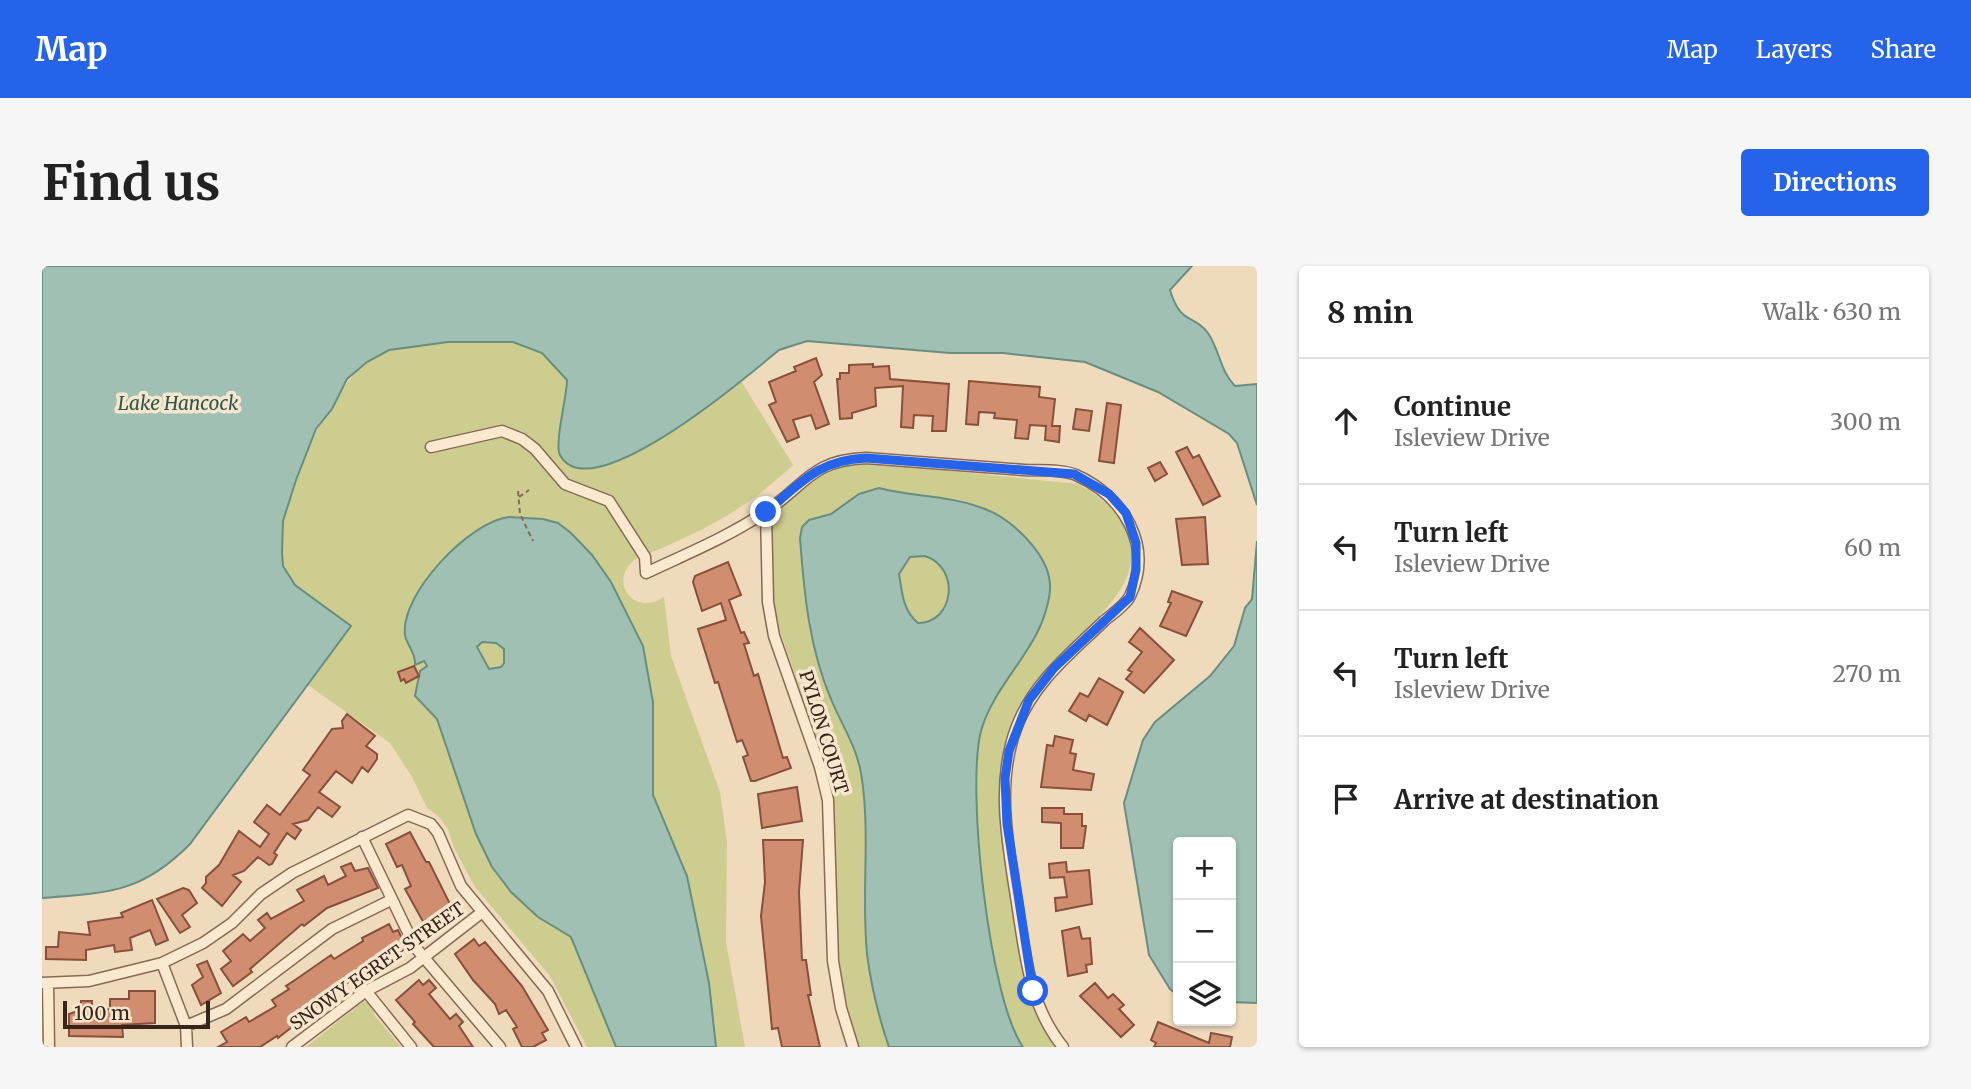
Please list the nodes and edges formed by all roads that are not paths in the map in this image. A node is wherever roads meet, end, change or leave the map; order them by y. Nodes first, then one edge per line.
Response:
1 (431, 447) dead end
2 (766, 512) junction
3 (362, 837) junction
4 (391, 900) junction
5 (481, 913) junction
6 (424, 957) junction
7 (162, 963) junction
8 (45, 983) edge
9 (366, 991) junction
10 (186, 1026) junction
11 (49, 1047) edge
12 (187, 1047) edge
13 (292, 1047) edge
14 (411, 1047) edge
15 (500, 1047) edge
16 (576, 1047) edge
17 (853, 1047) edge
18 (1063, 1047) edge

1 - 2 street
2 - 17 street, PYLON COURT
2 - 18 street
3 - 4 street
3 - 5 street
3 - 7 street
4 - 6 street
4 - 10 street
5 - 6 street, SNOWY EGRET STREET
5 - 16 street
6 - 9 street, SNOWY EGRET STREET
6 - 15 street
7 - 8 street
7 - 10 street
8 - 11 street
9 - 13 street, SNOWY EGRET STREET
9 - 14 street
10 - 12 street

